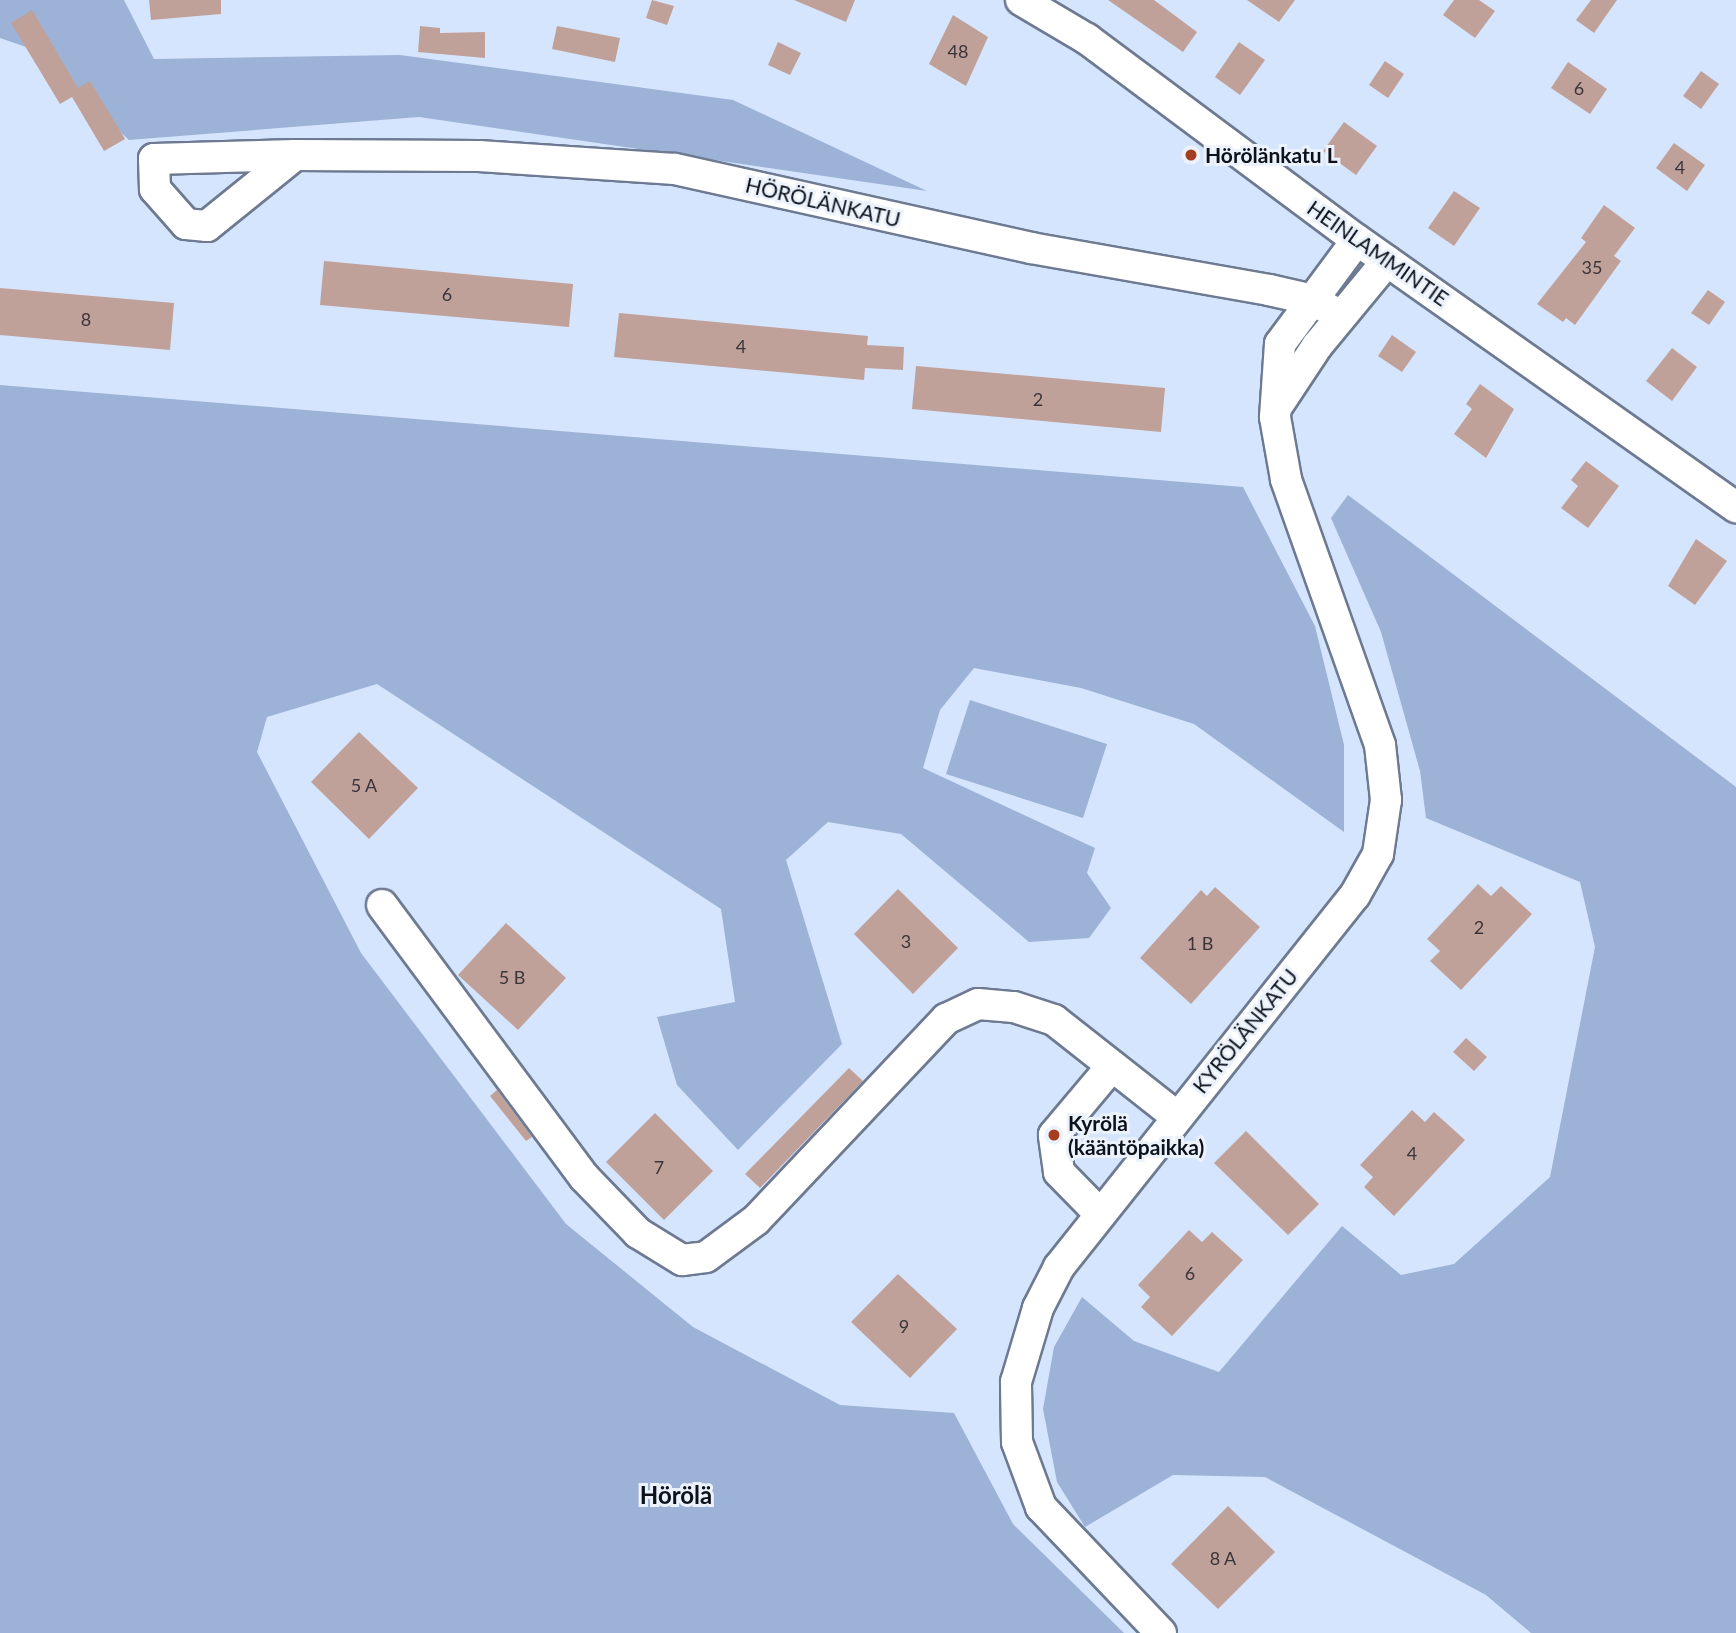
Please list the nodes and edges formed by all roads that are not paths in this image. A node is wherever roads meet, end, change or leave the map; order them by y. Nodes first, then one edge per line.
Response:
1 (1021, 0) edge
2 (295, 155) dead end
3 (1357, 240) junction
4 (1387, 261) junction
5 (1313, 300) junction
6 (1341, 316) junction
7 (1276, 409) junction
8 (1736, 507) edge
9 (382, 905) dead end
10 (1112, 1066) junction
11 (1176, 1116) junction
12 (1098, 1212) junction
13 (1161, 1633) edge

1 - 3 street, HEINLAMMINTIE
2 - 5 street, HÖRÖLÄNKATU
3 - 4 street, HEINLAMMINTIE
3 - 5 street, KYRÖLÄNKATU
4 - 6 street
4 - 8 street, HEINLAMMINTIE
5 - 6 street, HÖRÖLÄNKATU
5 - 7 street, KYRÖLÄNKATU
6 - 7 street
7 - 11 street, KYRÖLÄNKATU
9 - 10 street
10 - 11 street
10 - 12 street
11 - 12 street, KYRÖLÄNKATU
12 - 13 street, KYRÖLÄNKATU

